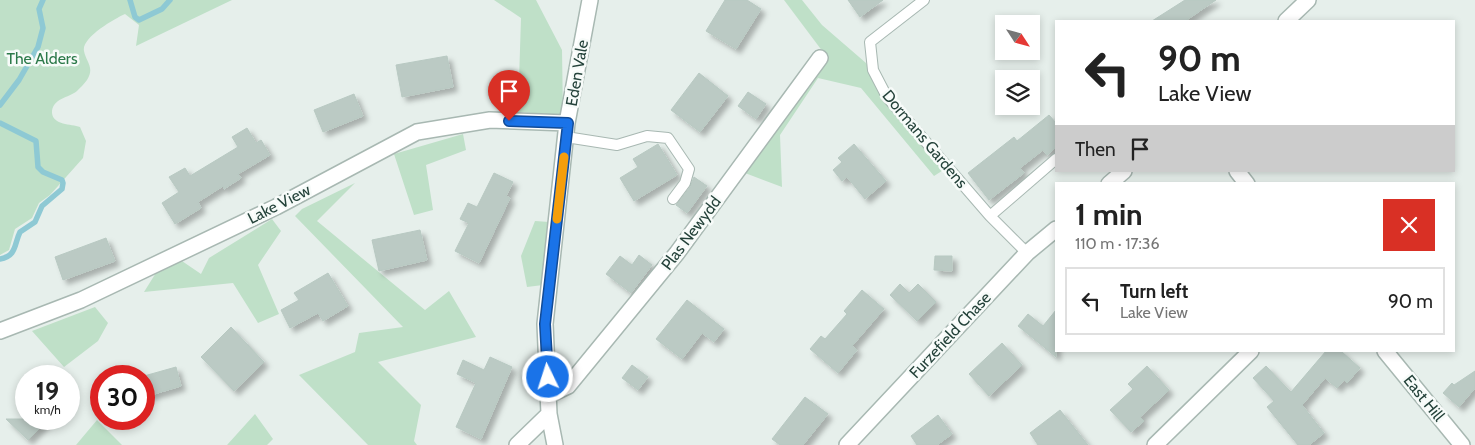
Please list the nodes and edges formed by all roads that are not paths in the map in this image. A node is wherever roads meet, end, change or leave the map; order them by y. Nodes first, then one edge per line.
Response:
1 (590, 0) edge
2 (924, 0) edge
3 (1308, 0) edge
4 (1287, 20) edge
5 (820, 58) dead end
6 (567, 130) junction
7 (1055, 160) edge
8 (1123, 172) edge
9 (1238, 172) edge
10 (1111, 182) edge
11 (1245, 182) edge
12 (673, 199) dead end
13 (990, 216) junction
14 (1055, 230) edge
15 (1028, 253) junction
16 (0, 331) edge
17 (1250, 352) edge
18 (1386, 352) edge
19 (550, 395) junction
20 (549, 414) junction
21 (517, 445) edge
22 (555, 445) edge
23 (847, 445) edge
24 (1155, 445) edge
25 (1462, 445) edge

1 - 6 street, Eden Vale
2 - 13 lane, Dormans Gardens
3 - 4 street
5 - 19 street, Plas Newydd
6 - 12 lane
6 - 16 street, Lake View
6 - 19 street, Eden Vale
7 - 13 lane
8 - 10 street
9 - 11 street
13 - 15 lane, Dormans Gardens
14 - 15 street, Furzefield Chase
15 - 23 street, Furzefield Chase
17 - 24 street
18 - 25 street, East Hill
19 - 20 street, Eden Vale
20 - 21 street
20 - 22 street, Eden Vale

